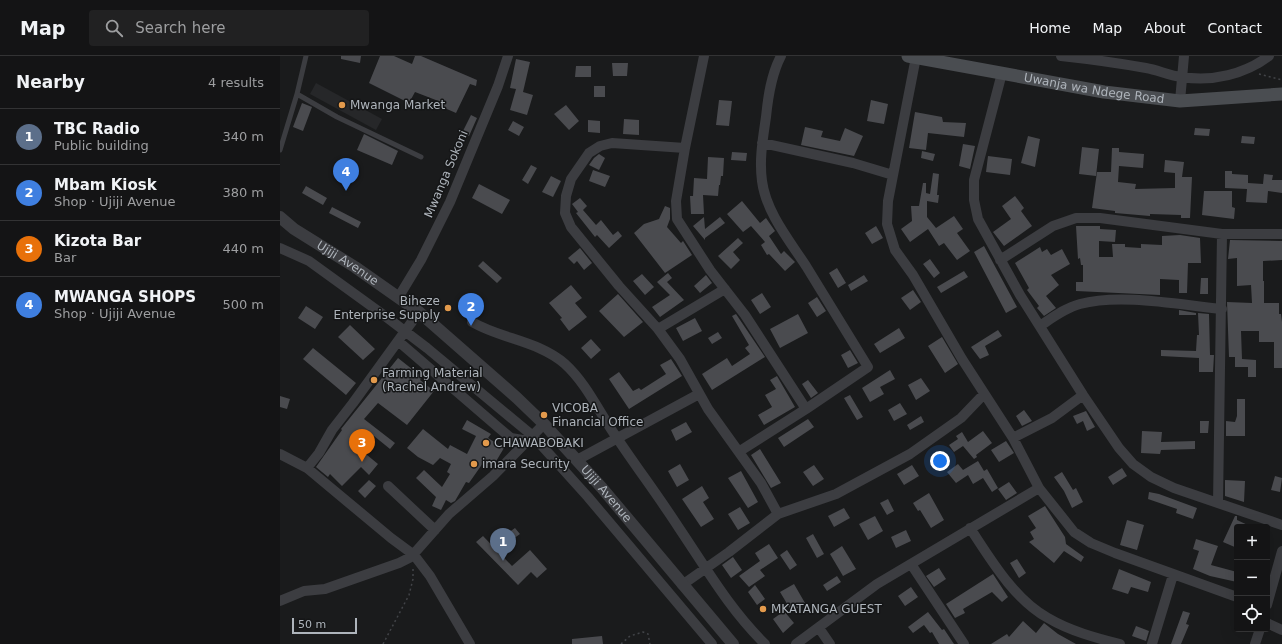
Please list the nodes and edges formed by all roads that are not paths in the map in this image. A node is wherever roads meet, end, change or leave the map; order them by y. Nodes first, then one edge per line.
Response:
1 (306, 56) edge
2 (508, 56) edge
3 (704, 56) edge
4 (781, 56) edge
5 (914, 56) edge
6 (1061, 56) edge
7 (1184, 56) edge
8 (1270, 56) edge
9 (1002, 73) junction
10 (1182, 78) junction
11 (297, 94) junction
12 (1282, 94) edge
13 (1180, 101) junction
14 (762, 143) junction
15 (685, 148) junction
16 (280, 150) edge
17 (421, 157) dead end
18 (893, 175) junction
19 (280, 217) edge
20 (280, 226) edge
21 (294, 228) junction
22 (1222, 234) junction
23 (1282, 234) edge
24 (280, 248) edge
25 (1000, 260) junction
26 (725, 289) junction
27 (398, 298) junction
28 (1222, 309) junction
29 (419, 312) junction
30 (472, 322) dead end
31 (1040, 326) junction
32 (658, 329) junction
33 (406, 331) junction
34 (398, 341) junction
35 (699, 394) junction
36 (984, 394) junction
37 (1083, 395) junction
38 (806, 409) junction
39 (544, 424) junction
40 (1013, 438) junction
41 (530, 439) junction
42 (617, 439) junction
43 (740, 451) junction
44 (280, 454) edge
45 (577, 460) junction
46 (307, 468) junction
47 (388, 486) dead end
48 (1040, 488) junction
49 (1218, 503) junction
50 (778, 514) junction
51 (1282, 525) edge
52 (970, 528) junction
53 (435, 530) junction
54 (1282, 550) edge
55 (412, 556) junction
56 (911, 564) junction
57 (705, 569) junction
58 (1173, 575) junction
59 (682, 585) junction
60 (1234, 596) edge
61 (1269, 596) edge
62 (280, 601) edge
63 (1270, 624) edge
64 (819, 628) junction
65 (1282, 630) edge
66 (1259, 632) edge
67 (470, 644) edge
68 (712, 644) edge
69 (733, 644) edge
70 (765, 644) edge
71 (796, 644) edge
72 (830, 644) edge
73 (964, 644) edge
74 (1120, 644) edge
75 (1152, 644) edge
76 (1255, 644) edge

1 - 11 lane
2 - 27 street, Mwanga Sokoni
3 - 15 street
4 - 14 street
5 - 9 main road, Uwanja wa Ndege Road
5 - 18 street
6 - 10 street
7 - 10 street
8 - 10 street
9 - 13 main road, Uwanja wa Ndege Road
9 - 25 street
10 - 13 street
11 - 16 lane
11 - 17 lane
12 - 13 main road, Uwanja wa Ndege Road
14 - 18 street
14 - 38 street
15 - 26 street
15 - 32 street
18 - 36 street
19 - 21 street, Ujiji Avenue
20 - 21 street, Ujiji Avenue
21 - 27 street, Ujiji Avenue
22 - 23 street
22 - 25 street
22 - 28 street
24 - 33 street
25 - 31 street
26 - 32 street
26 - 38 street
27 - 29 street, Ujiji Avenue
28 - 31 street
28 - 49 street
29 - 33 street
29 - 39 street, Ujiji Avenue
30 - 42 street
31 - 37 street
32 - 35 street
33 - 34 street
33 - 41 street
34 - 41 street
34 - 46 street
35 - 42 street
35 - 43 street
36 - 40 street
36 - 50 street
37 - 40 street
37 - 49 street
38 - 43 street
39 - 41 street
39 - 45 street, Ujiji Avenue
40 - 48 street
41 - 53 street
41 - 68 street
42 - 45 street
42 - 57 street
43 - 50 street
44 - 46 street
45 - 59 street, Ujiji Avenue
46 - 55 street
47 - 53 street
48 - 52 street
48 - 58 street
49 - 51 street
50 - 57 street
52 - 56 street
52 - 74 street
53 - 55 street
54 - 61 street
55 - 62 street
55 - 67 street
56 - 64 street
56 - 73 street
57 - 59 street
57 - 70 street
58 - 60 street
58 - 75 street
59 - 69 street, Ujiji Avenue
63 - 65 street
64 - 71 street
64 - 72 street
66 - 76 street

